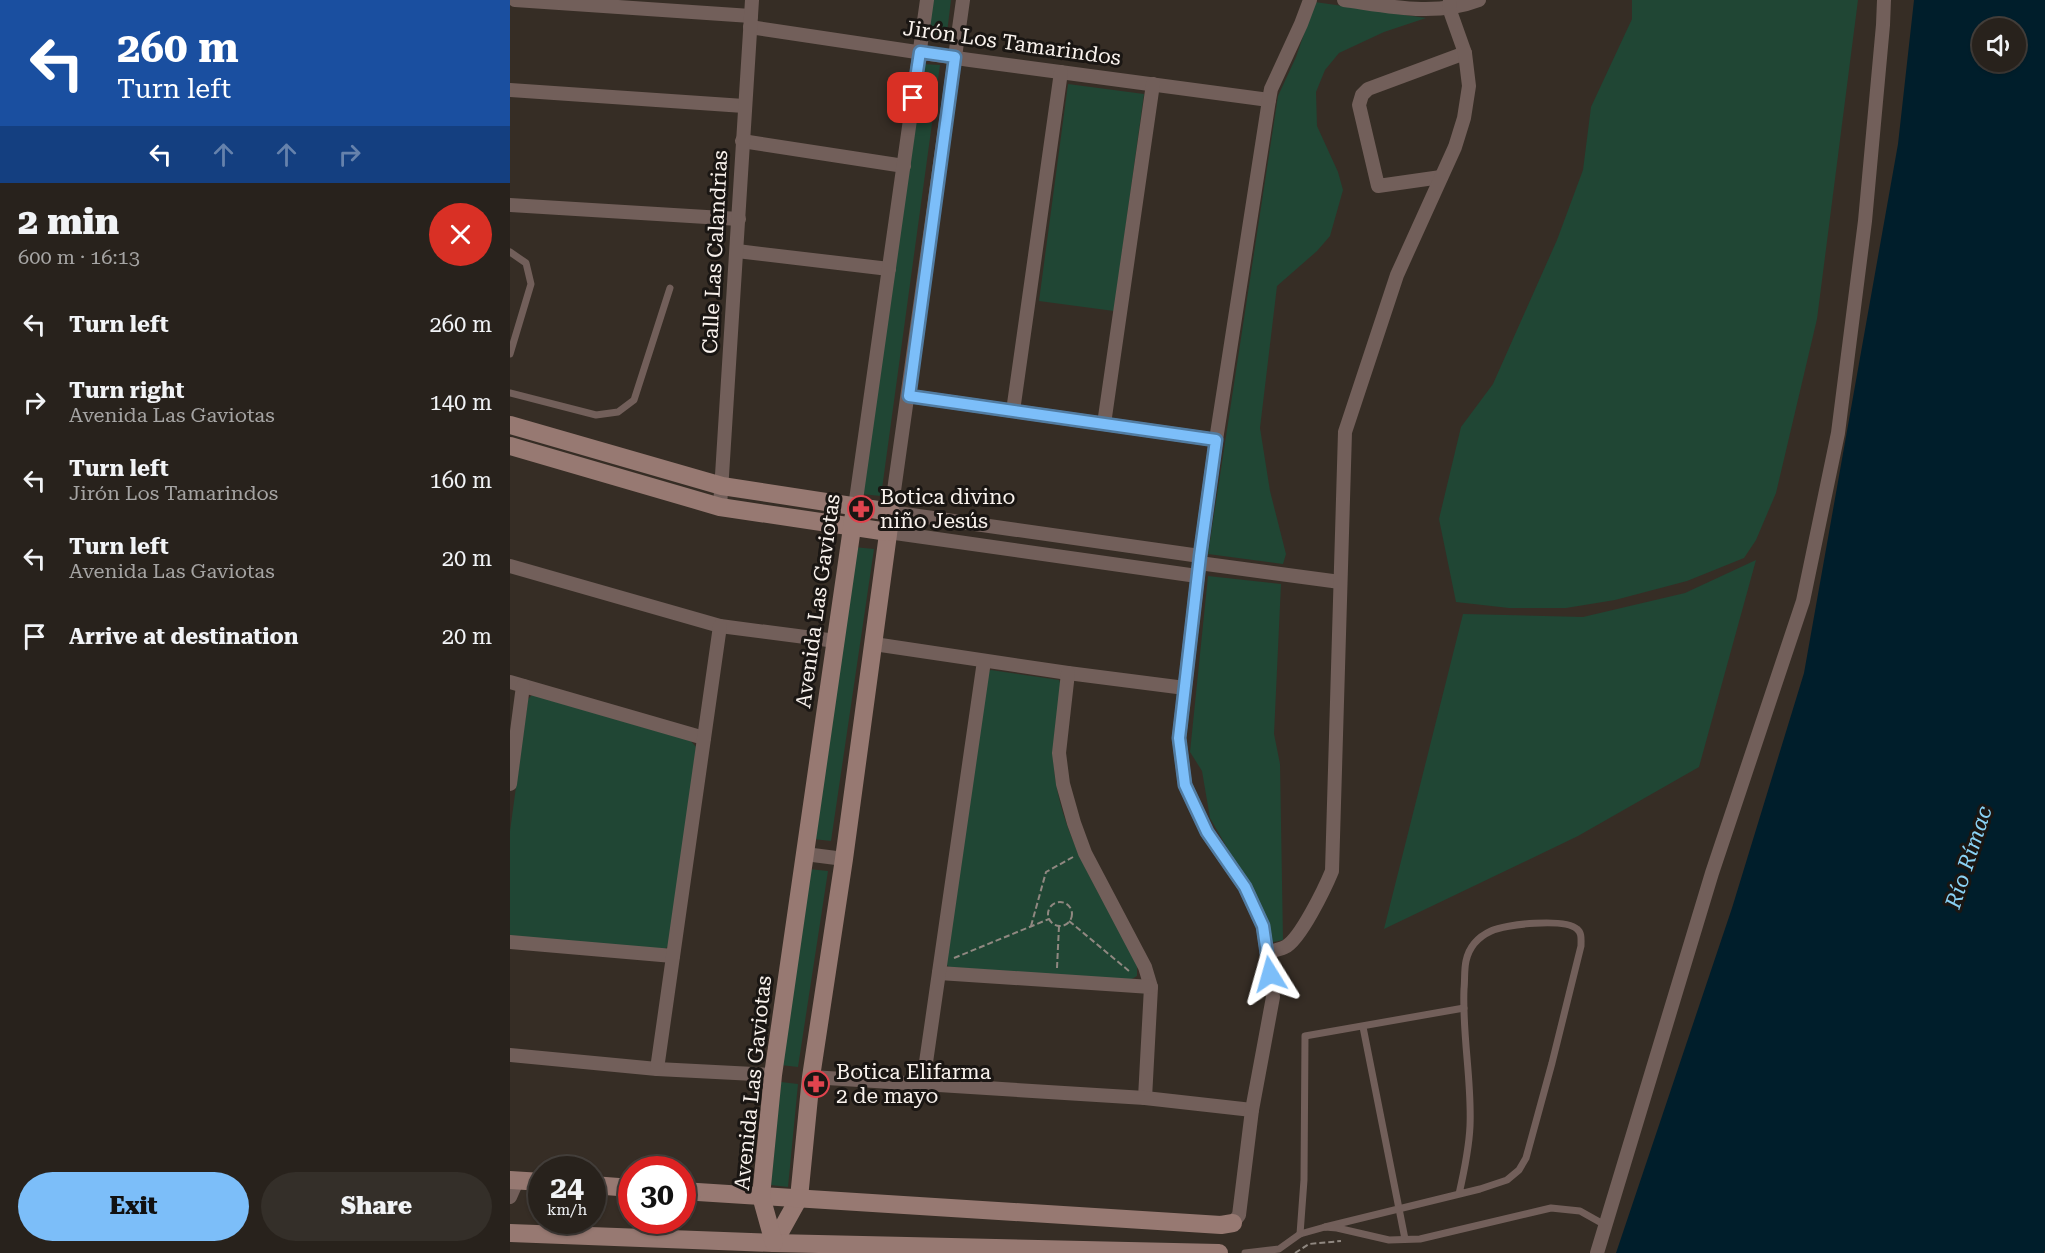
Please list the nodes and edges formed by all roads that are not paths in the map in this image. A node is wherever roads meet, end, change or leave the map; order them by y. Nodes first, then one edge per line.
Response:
1 (515, 0) edge
2 (752, 0) edge
3 (927, 0) edge
4 (963, 0) edge
5 (1310, 0) edge
6 (1344, 0) edge
7 (1479, 0) edge
8 (1884, 0) edge
9 (1449, 4) edge
10 (750, 21) junction
11 (920, 52) junction
12 (1465, 53) junction
13 (955, 57) junction
14 (1061, 72) junction
15 (1153, 84) junction
16 (510, 90) edge
17 (1269, 100) junction
18 (744, 106) junction
19 (742, 141) junction
20 (904, 166) junction
21 (1441, 177) junction
22 (510, 205) edge
23 (739, 219) junction
24 (737, 251) junction
25 (510, 252) edge
26 (889, 269) junction
27 (670, 288) dead end
28 (510, 354) edge
29 (510, 393) edge
30 (909, 396) junction
31 (1013, 411) junction
32 (1104, 424) junction
33 (510, 425) edge
34 (1216, 440) junction
35 (510, 446) edge
36 (722, 486) junction
37 (720, 507) junction
38 (855, 507) junction
39 (891, 512) junction
40 (852, 527) junction
41 (888, 532) junction
42 (1199, 565) junction
43 (510, 566) edge
44 (1340, 582) junction
45 (720, 626) junction
46 (836, 640) junction
47 (873, 644) junction
48 (984, 661) junction
49 (1068, 673) junction
50 (517, 684) edge
51 (1185, 688) junction
52 (704, 738) junction
53 (510, 784) edge
54 (805, 854) junction
55 (844, 859) junction
56 (510, 942) edge
57 (1266, 952) junction
58 (673, 956) junction
59 (939, 973) junction
60 (1151, 987) junction
61 (1464, 1008) junction
62 (1363, 1027) junction
63 (510, 1055) edge
64 (657, 1069) junction
65 (773, 1075) junction
66 (812, 1077) junction
67 (923, 1083) junction
68 (1144, 1098) junction
69 (1252, 1110) junction
70 (528, 1184) edge
71 (512, 1186) edge
72 (696, 1192) edge
73 (1459, 1194) junction
74 (761, 1196) junction
75 (799, 1198) junction
76 (1399, 1209) junction
77 (1233, 1223) joint
78 (1605, 1225) junction
79 (1325, 1227) junction
80 (510, 1233) edge
81 (1300, 1234) junction
82 (1405, 1239) junction
83 (774, 1243) junction
84 (1267, 1252) edge
85 (1219, 1253) edge
86 (1245, 1253) edge
87 (1597, 1253) edge

1 - 10 street, Jirón Los Tamarindos
2 - 10 street, Calle Las Calandrias
3 - 11 street, Avenida Las Gaviotas
4 - 13 street
5 - 17 street
6 - 9 street
7 - 9 street
8 - 78 street
9 - 12 street
10 - 11 street, Jirón Los Tamarindos
10 - 18 street, Calle Las Calandrias
11 - 13 street, Jirón Los Tamarindos
11 - 20 street, Avenida Las Gaviotas
12 - 21 street
12 - 21 street
13 - 14 street, Jirón Los Tamarindos
13 - 30 street
14 - 15 street, Jirón Los Tamarindos
14 - 31 street
15 - 17 street, Jirón Los Tamarindos
15 - 32 street
16 - 18 street
17 - 34 street
18 - 19 street, Calle Las Calandrias
19 - 20 street
19 - 23 street, Calle Las Calandrias
20 - 26 street, Avenida Las Gaviotas
21 - 44 street
22 - 23 street
23 - 24 street, Calle Las Calandrias
24 - 26 street
24 - 36 street, Calle Las Calandrias
25 - 28 lane
26 - 38 street, Avenida Las Gaviotas
27 - 29 lane
30 - 31 street
30 - 39 street
31 - 32 street
32 - 34 street
33 - 36 street
34 - 42 street
35 - 37 street
36 - 37 street, Calle Las Calandrias
36 - 38 street
37 - 40 street
38 - 39 street
38 - 40 street, Avenida Las Gaviotas
39 - 41 street
39 - 42 street
40 - 41 street
40 - 46 street, Avenida Las Gaviotas
41 - 42 street
41 - 47 street
42 - 44 street
42 - 51 street
43 - 45 street
44 - 57 street
45 - 46 street
45 - 52 street
46 - 54 street, Avenida Las Gaviotas
47 - 48 street
47 - 55 street
48 - 49 street
48 - 59 street
49 - 51 street
49 - 60 street
50 - 52 street
50 - 53 street
51 - 57 street
52 - 58 street
54 - 55 street
54 - 65 street, Avenida Las Gaviotas
55 - 66 street
56 - 58 street
57 - 69 street
58 - 64 street
59 - 60 street
59 - 67 street
60 - 68 street
61 - 62 lane
61 - 73 lane
61 - 73 lane
62 - 76 lane
62 - 81 lane
63 - 64 street
64 - 65 street
65 - 74 street, Avenida Las Gaviotas
66 - 67 street
66 - 75 street
67 - 68 street
68 - 69 street
69 - 77 street
70 - 71 street
72 - 74 street
73 - 76 lane
74 - 75 street
74 - 83 street, Avenida Las Gaviotas
75 - 77 street
75 - 83 street
76 - 79 lane
76 - 82 lane
78 - 82 lane
78 - 87 street
79 - 81 lane
79 - 82 lane
80 - 83 street
81 - 84 lane
83 - 85 street
84 - 86 lane

